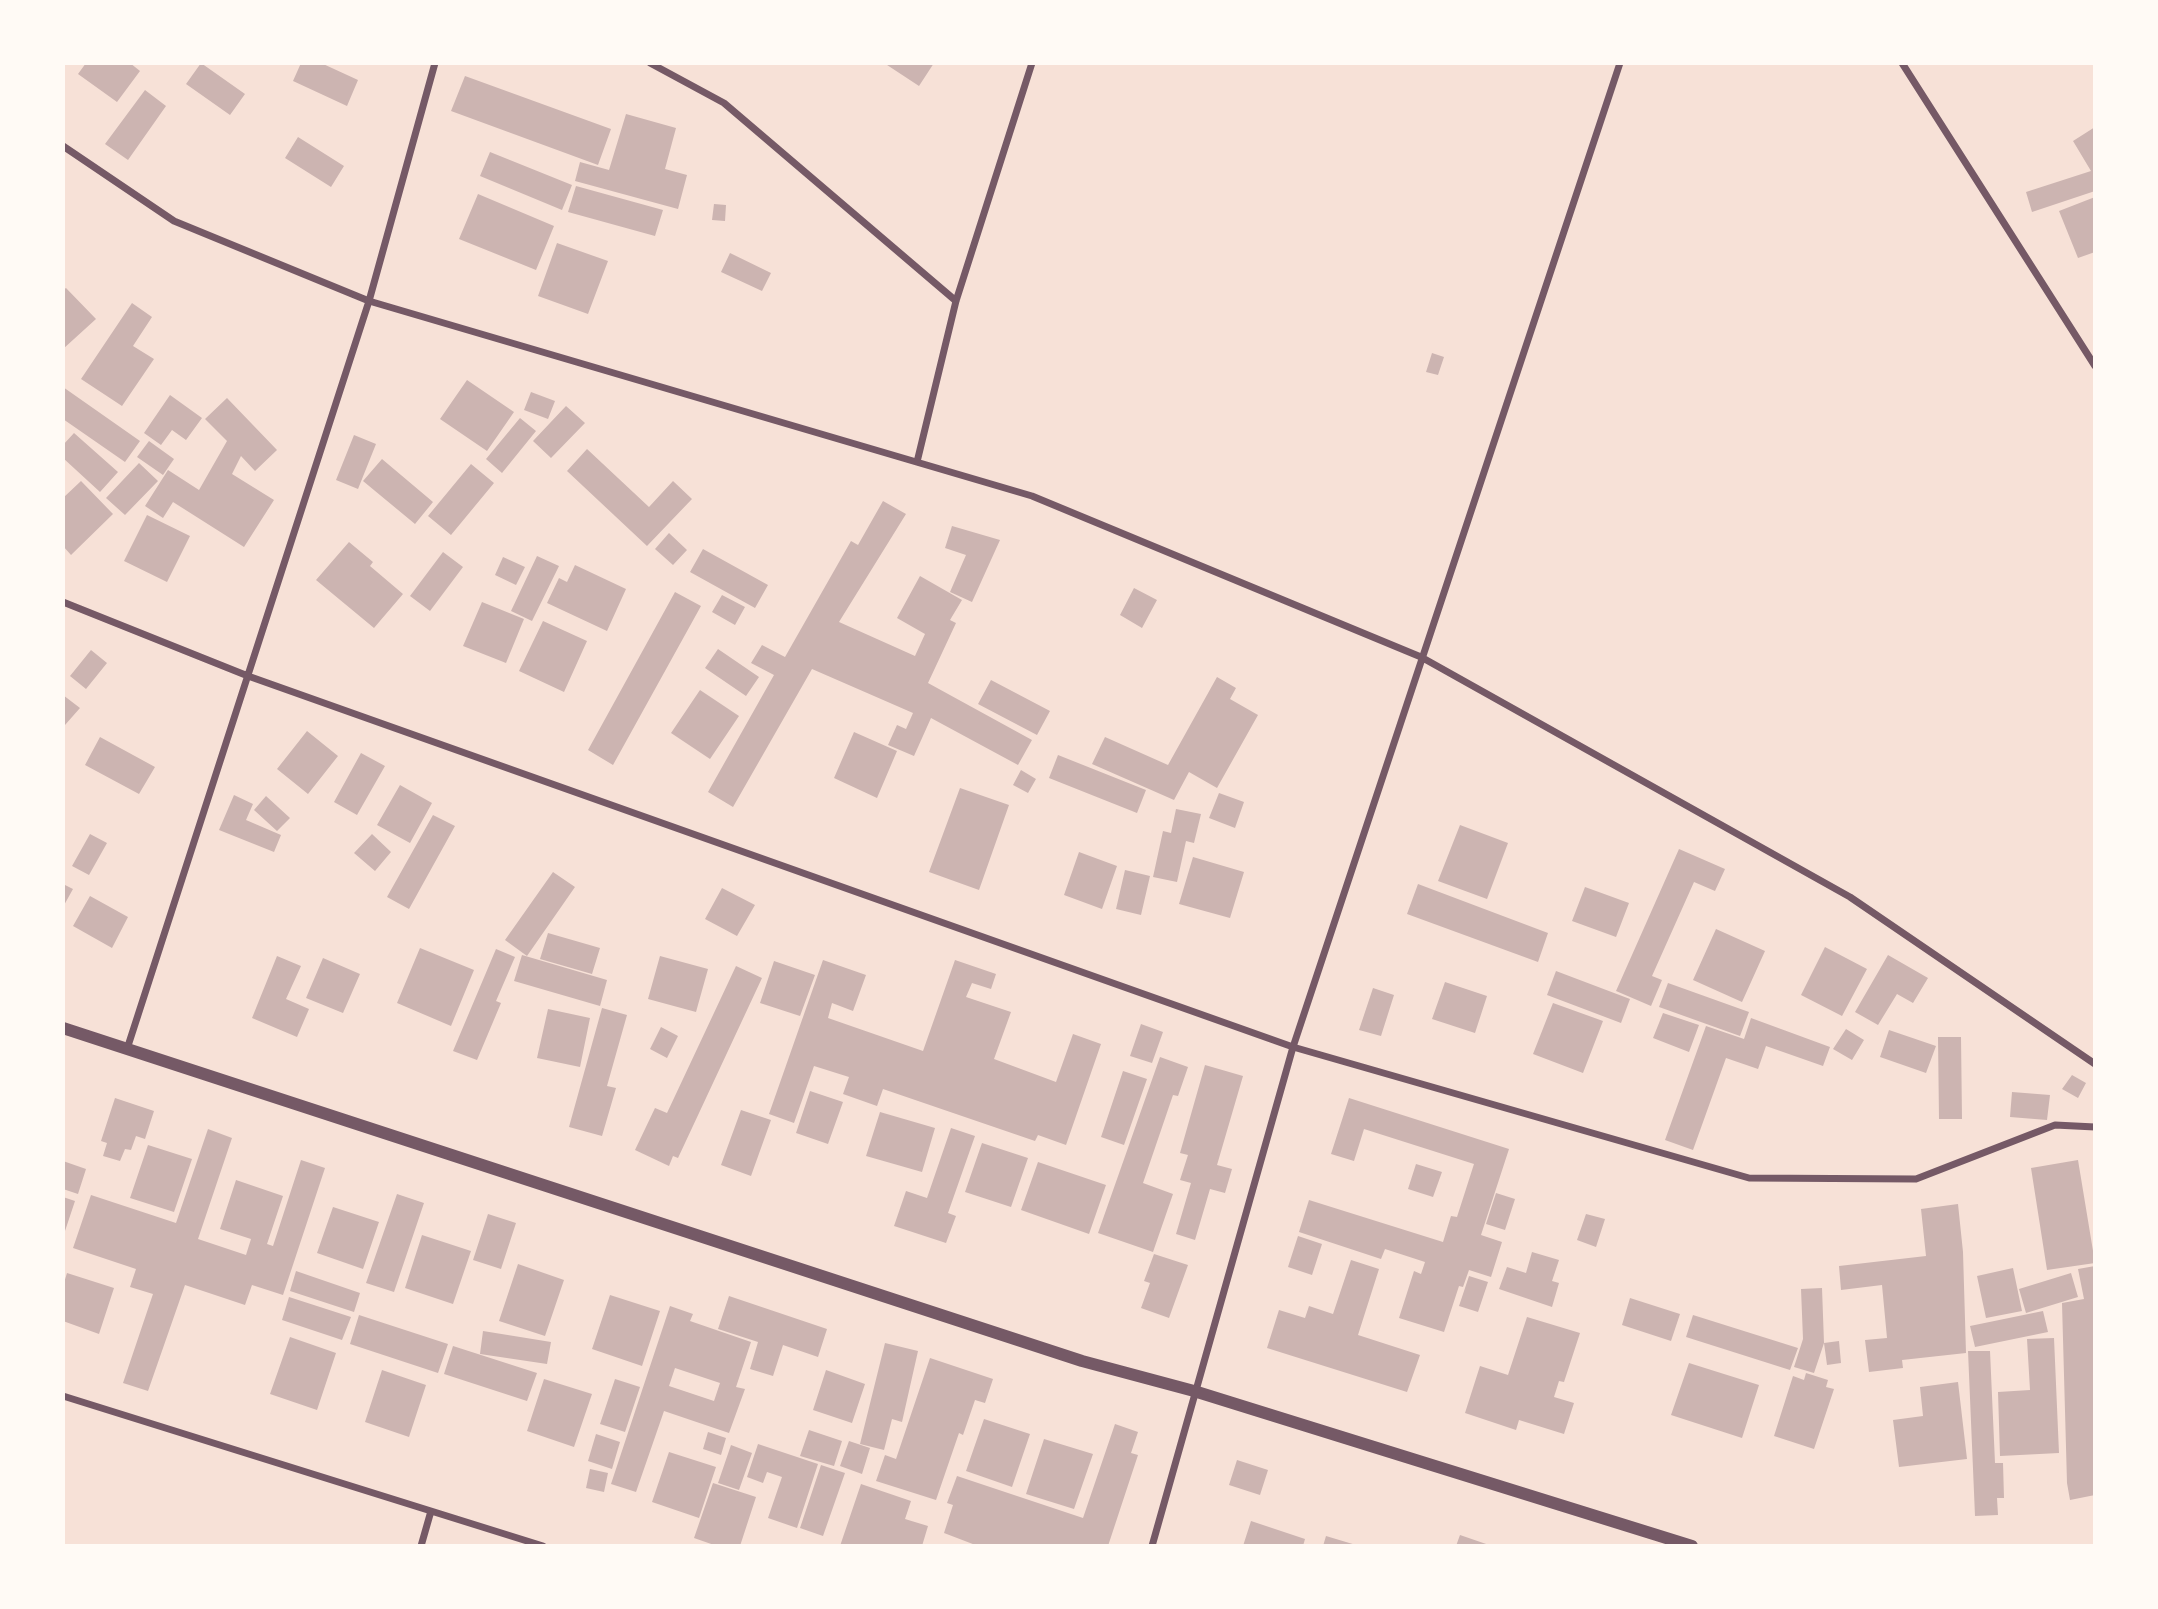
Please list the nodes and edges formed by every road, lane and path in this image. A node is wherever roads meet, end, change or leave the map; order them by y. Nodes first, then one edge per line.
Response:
1 (435, 63) edge
2 (650, 63) edge
3 (1032, 63) edge
4 (1620, 63) edge
5 (1902, 63) edge
6 (63, 146) edge
7 (369, 301) junction
8 (956, 301) junction
9 (2095, 366) edge
10 (917, 462) junction
11 (63, 602) edge
12 (1421, 657) junction
13 (248, 676) junction
14 (63, 1028) edge
15 (1293, 1047) junction
16 (127, 1049) junction
17 (2095, 1064) edge
18 (2095, 1127) edge
19 (1194, 1391) junction
20 (63, 1396) edge
21 (430, 1511) junction
22 (421, 1546) edge
23 (544, 1546) edge
24 (1152, 1546) edge
25 (1692, 1546) edge

1 - 7 street
2 - 8 street
3 - 8 street
4 - 12 street
5 - 9 street
6 - 7 street
7 - 10 street
7 - 13 street
8 - 10 street
10 - 12 street
11 - 13 street
12 - 15 street
12 - 17 street
13 - 15 street
13 - 16 street
14 - 16 street
15 - 18 street
15 - 19 street
16 - 19 street
19 - 24 street
19 - 25 street
20 - 21 street
21 - 22 street
21 - 23 street

